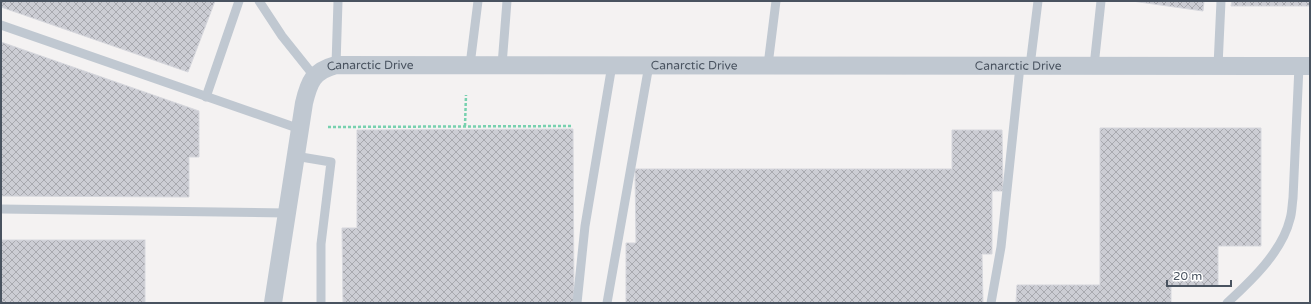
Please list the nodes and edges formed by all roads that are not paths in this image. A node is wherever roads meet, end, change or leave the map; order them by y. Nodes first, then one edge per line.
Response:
1 (239, 1) edge
2 (259, 1) edge
3 (338, 1) edge
4 (478, 1) edge
5 (507, 1) edge
6 (776, 1) edge
7 (1038, 1) edge
8 (1101, 1) edge
9 (1221, 1) edge
10 (1, 25) edge
11 (336, 65) junction
12 (470, 65) junction
13 (502, 65) junction
14 (612, 65) junction
15 (649, 65) junction
16 (768, 65) junction
17 (1025, 66) junction
18 (1094, 66) junction
19 (1218, 66) junction
20 (1305, 66) edge
21 (314, 76) junction
22 (206, 97) junction
23 (300, 129) junction
24 (295, 156) junction
25 (1, 209) edge
26 (287, 213) junction
27 (272, 303) edge
28 (321, 303) edge
29 (577, 303) edge
30 (607, 303) edge
31 (991, 303) edge
32 (1227, 303) edge

1 - 22 lane
2 - 21 lane
3 - 11 lane
4 - 12 lane
5 - 13 lane
6 - 16 lane
7 - 17 lane
8 - 18 lane
9 - 19 lane
10 - 22 lane
11 - 12 street, Canarctic Drive
11 - 21 street, Canarctic Drive
12 - 13 street, Canarctic Drive
13 - 14 street, Canarctic Drive
14 - 15 street, Canarctic Drive
14 - 29 lane
15 - 16 street, Canarctic Drive
15 - 30 lane
16 - 17 street, Canarctic Drive
17 - 18 street, Canarctic Drive
17 - 31 lane
18 - 19 street, Canarctic Drive
19 - 20 street, Canarctic Drive
20 - 32 lane
21 - 23 street, Canarctic Drive
22 - 23 lane
23 - 24 street, Canarctic Drive
24 - 26 street, Canarctic Drive
24 - 28 lane
25 - 26 lane
26 - 27 street, Canarctic Drive

